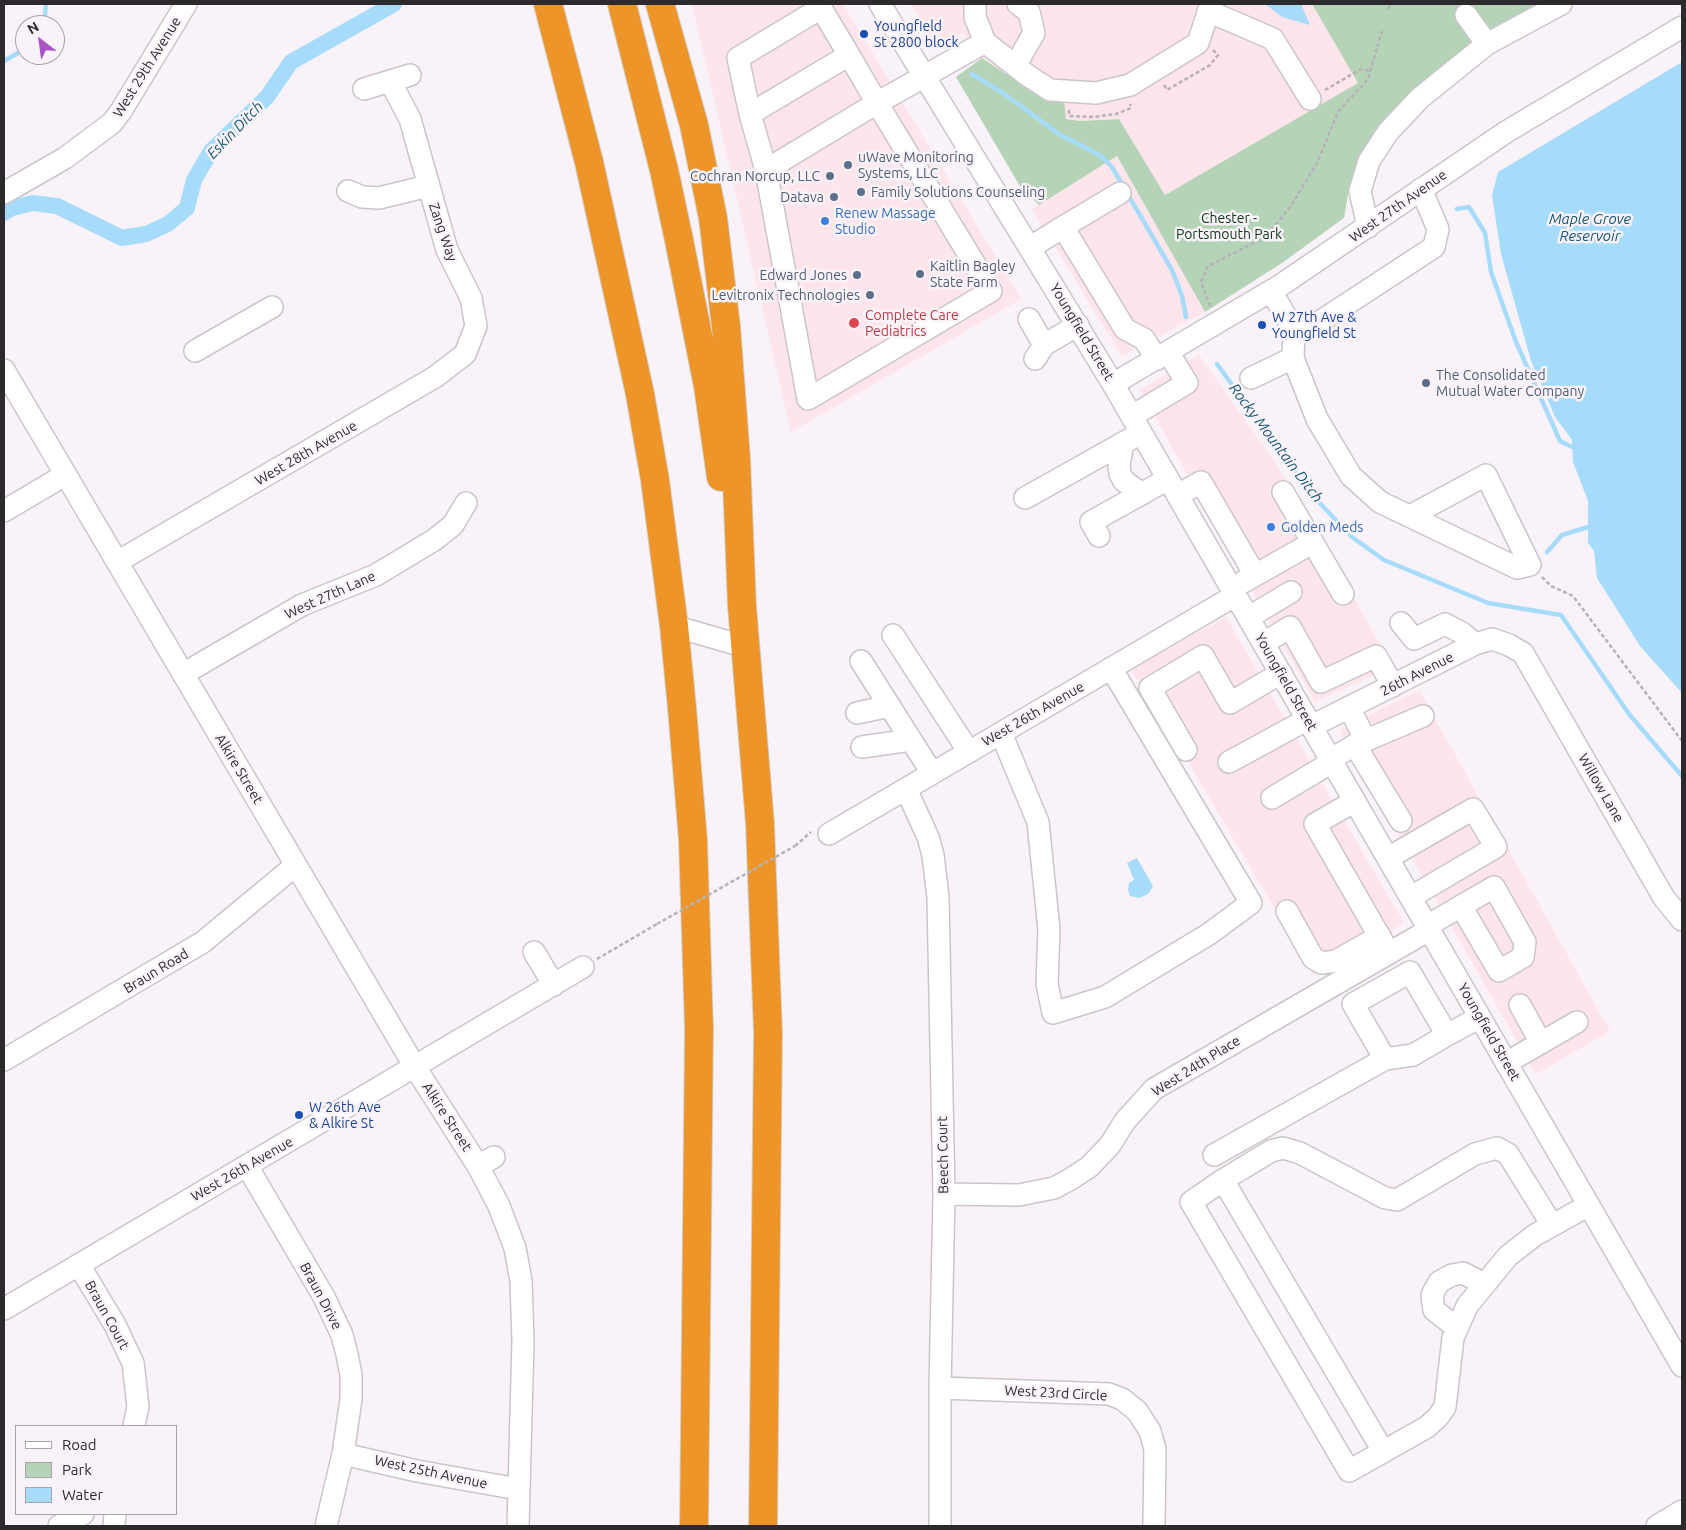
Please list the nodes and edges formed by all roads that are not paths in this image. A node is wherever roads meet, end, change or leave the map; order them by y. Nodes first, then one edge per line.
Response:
1 (186, 4) edge
2 (530, 4) edge
3 (548, 4) edge
4 (622, 4) edge
5 (660, 4) edge
6 (880, 4) edge
7 (975, 4) edge
8 (1018, 4) edge
9 (1561, 4) edge
10 (1210, 7) edge
11 (1466, 15) dead end
12 (1682, 27) edge
13 (985, 42) junction
14 (1488, 44) junction
15 (849, 55) junction
16 (1015, 66) junction
17 (925, 75) junction
18 (364, 89) dead end
19 (1310, 99) road end
20 (877, 103) junction
21 (750, 114) junction
22 (589, 162) junction
23 (766, 170) junction
24 (428, 186) junction
25 (1421, 189) junction
26 (348, 191) dead end
27 (4, 193) edge
28 (1120, 193) dead end
29 (1063, 227) junction
30 (1368, 227) junction
31 (1030, 247) junction
32 (1271, 291) junction
33 (272, 307) dead end
34 (1029, 319) dead end
35 (1078, 325) junction
36 (476, 326) joint
37 (1294, 330) junction
38 (195, 351) dead end
39 (1162, 356) junction
40 (1293, 358) junction
41 (4, 370) edge
42 (1251, 378) dead end
43 (1113, 384) junction
44 (1132, 431) junction
45 (66, 475) junction
46 (1173, 487) junction
47 (1283, 492) dead end
48 (1142, 494) junction
49 (1025, 498) dead end
50 (466, 503) dead end
51 (4, 511) edge
52 (1410, 516) junction
53 (1099, 536) dead end
54 (1312, 543) junction
55 (117, 562) junction
56 (1255, 576) junction
57 (1234, 592) junction
58 (1291, 592) dead end
59 (1343, 594) dead end
60 (742, 606) junction
61 (1249, 617) junction
62 (1401, 623) dead end
63 (674, 626) junction
64 (893, 635) dead end
65 (1264, 643) junction
66 (1475, 644) junction
67 (746, 647) junction
68 (1522, 653) joint
69 (861, 661) dead end
70 (1111, 668) junction
71 (1282, 673) junction
72 (183, 674) junction
73 (1393, 686) junction
74 (890, 706) junction
75 (1349, 707) junction
76 (857, 713) dead end
77 (1423, 716) dead end
78 (1310, 723) junction
79 (1001, 733) junction
80 (911, 740) junction
81 (1360, 743) junction
82 (862, 747) dead end
83 (1186, 750) dead end
84 (969, 752) junction
85 (1332, 760) junction
86 (1229, 762) dead end
87 (932, 773) junction
88 (906, 789) junction
89 (1272, 798) dead end
90 (1355, 801) junction
91 (1370, 826) junction
92 (822, 831) road end
93 (1388, 858) junction
94 (296, 866) junction
95 (1411, 897) junction
96 (1461, 906) dead end
97 (1287, 911) dead end
98 (1682, 920) edge
99 (1428, 928) junction
100 (1388, 946) junction
101 (534, 952) dead end
102 (583, 967) road end
103 (1410, 972) junction
104 (1347, 977) junction
105 (554, 985) junction
106 (1359, 1000) junction
107 (1520, 1005) dead end
108 (1480, 1017) junction
109 (1577, 1022) dead end
110 (1447, 1035) junction
111 (1541, 1043) junction
112 (1385, 1059) junction
113 (4, 1060) edge
114 (1506, 1063) junction
115 (415, 1067) junction
116 (1214, 1156) dead end
117 (247, 1166) junction
118 (1223, 1180) junction
119 (944, 1194) junction
120 (1589, 1206) junction
121 (1552, 1225) junction
122 (79, 1265) junction
123 (1484, 1284) junction
124 (4, 1309) edge
125 (1457, 1328) junction
126 (1682, 1366) edge
127 (940, 1388) junction
128 (134, 1425) edge
129 (1383, 1451) junction
130 (343, 1454) junction
131 (518, 1489) junction
132 (1682, 1511) edge
133 (80, 1515) edge
134 (59, 1526) edge
135 (326, 1526) edge
136 (518, 1526) edge
137 (694, 1526) edge
138 (763, 1526) edge
139 (940, 1526) edge
140 (1154, 1526) edge
141 (1657, 1526) edge

1 - 27 street, West 29th Avenue
2 - 22 highway
3 - 22 highway
4 - 60 highway
5 - 60 highway
6 - 17 street, Youngfield Street
7 - 13 street
8 - 16 street
9 - 14 street
10 - 16 street
10 - 19 street
11 - 14 street
12 - 25 street, West 27th Avenue
13 - 16 street
13 - 17 street
14 - 30 street
15 - 20 street
15 - 21 street
15 - 21 street
17 - 20 street
17 - 31 street, Youngfield Street
18 - 24 street
20 - 23 street
20 - 23 street
21 - 23 street
22 - 63 highway
24 - 26 street, Zang Way
24 - 36 street, Zang Way
25 - 30 street, West 27th Avenue
25 - 37 street
28 - 29 street
29 - 31 street
29 - 39 street
30 - 32 street, West 27th Avenue
31 - 35 street, Youngfield Street
32 - 37 street
32 - 39 street, West 27th Avenue
33 - 38 street
34 - 35 street
35 - 43 street, Youngfield Street
36 - 55 street, West 28th Avenue
37 - 40 street
39 - 43 street, West 27th Avenue
39 - 44 street
40 - 42 street
40 - 52 street
41 - 45 street, Alkire Street
43 - 44 street, Youngfield Street
44 - 46 street, Youngfield Street
44 - 48 street
44 - 49 street
45 - 51 street
45 - 55 street, Alkire Street
46 - 48 street
46 - 56 street
46 - 57 street, Youngfield Street
47 - 54 street
48 - 53 street
50 - 72 street, West 27th Lane
52 - 52 street
54 - 56 street, West 26th Avenue
54 - 59 street
55 - 72 street, Alkire Street
56 - 57 street, West 26th Avenue
57 - 61 street, Youngfield Street
57 - 70 street, West 26th Avenue
58 - 61 street
60 - 67 highway
61 - 65 street, Youngfield Street
62 - 66 street
63 - 67 street
63 - 137 highway
64 - 84 street
65 - 71 street, Youngfield Street
65 - 73 street
66 - 68 street, 26th Avenue
66 - 73 street, 26th Avenue
67 - 138 highway
68 - 98 street, Willow Lane
69 - 74 street
70 - 79 street, West 26th Avenue
70 - 79 street
71 - 78 street, Youngfield Street
71 - 83 street
72 - 94 street, Alkire Street
73 - 75 street, 26th Avenue
74 - 76 street
74 - 80 street
75 - 78 street, 26th Avenue
75 - 81 street
77 - 81 street
78 - 85 street, Youngfield Street
78 - 86 street, 26th Avenue
79 - 84 street, West 26th Avenue
80 - 82 street
80 - 87 street
81 - 85 street
81 - 91 street
84 - 87 street, West 26th Avenue
85 - 89 street
85 - 90 street, Youngfield Street
87 - 88 street, West 26th Avenue
88 - 92 street, West 26th Avenue
88 - 119 street, Beech Court
90 - 91 street, Youngfield Street
90 - 100 street
91 - 93 street, Youngfield Street
93 - 95 street, Youngfield Street
93 - 95 street
94 - 113 street, Braun Road
94 - 115 street, Alkire Street
95 - 99 street, Youngfield Street
96 - 99 street, West 24th Place
97 - 100 street
99 - 100 street, West 24th Place
99 - 108 street, Youngfield Street
100 - 103 street
100 - 104 street, West 24th Place
101 - 105 street
102 - 105 street, West 26th Avenue
103 - 106 street
103 - 110 street
104 - 106 street
104 - 119 street, West 24th Place
105 - 115 street, West 26th Avenue
106 - 112 street
107 - 111 street
108 - 110 street
108 - 114 street, Youngfield Street
109 - 111 street
110 - 112 street
111 - 114 street
112 - 116 street
114 - 120 street, Youngfield Street
115 - 117 street, West 26th Avenue
115 - 131 street, Alkire Street
117 - 122 street, West 26th Avenue
117 - 130 street, Braun Drive
118 - 121 street
118 - 129 street
118 - 129 street
119 - 127 street, Beech Court
120 - 121 street
120 - 126 street, Youngfield Street
121 - 123 street
122 - 124 street, West 26th Avenue
122 - 128 street, Braun Court
123 - 125 street
123 - 125 street
125 - 129 street
127 - 139 street, Beech Court
127 - 140 street, West 23rd Circle
130 - 131 street, West 25th Avenue
130 - 135 street, Braun Drive
131 - 136 street, Alkire Street
132 - 141 street
133 - 134 street

